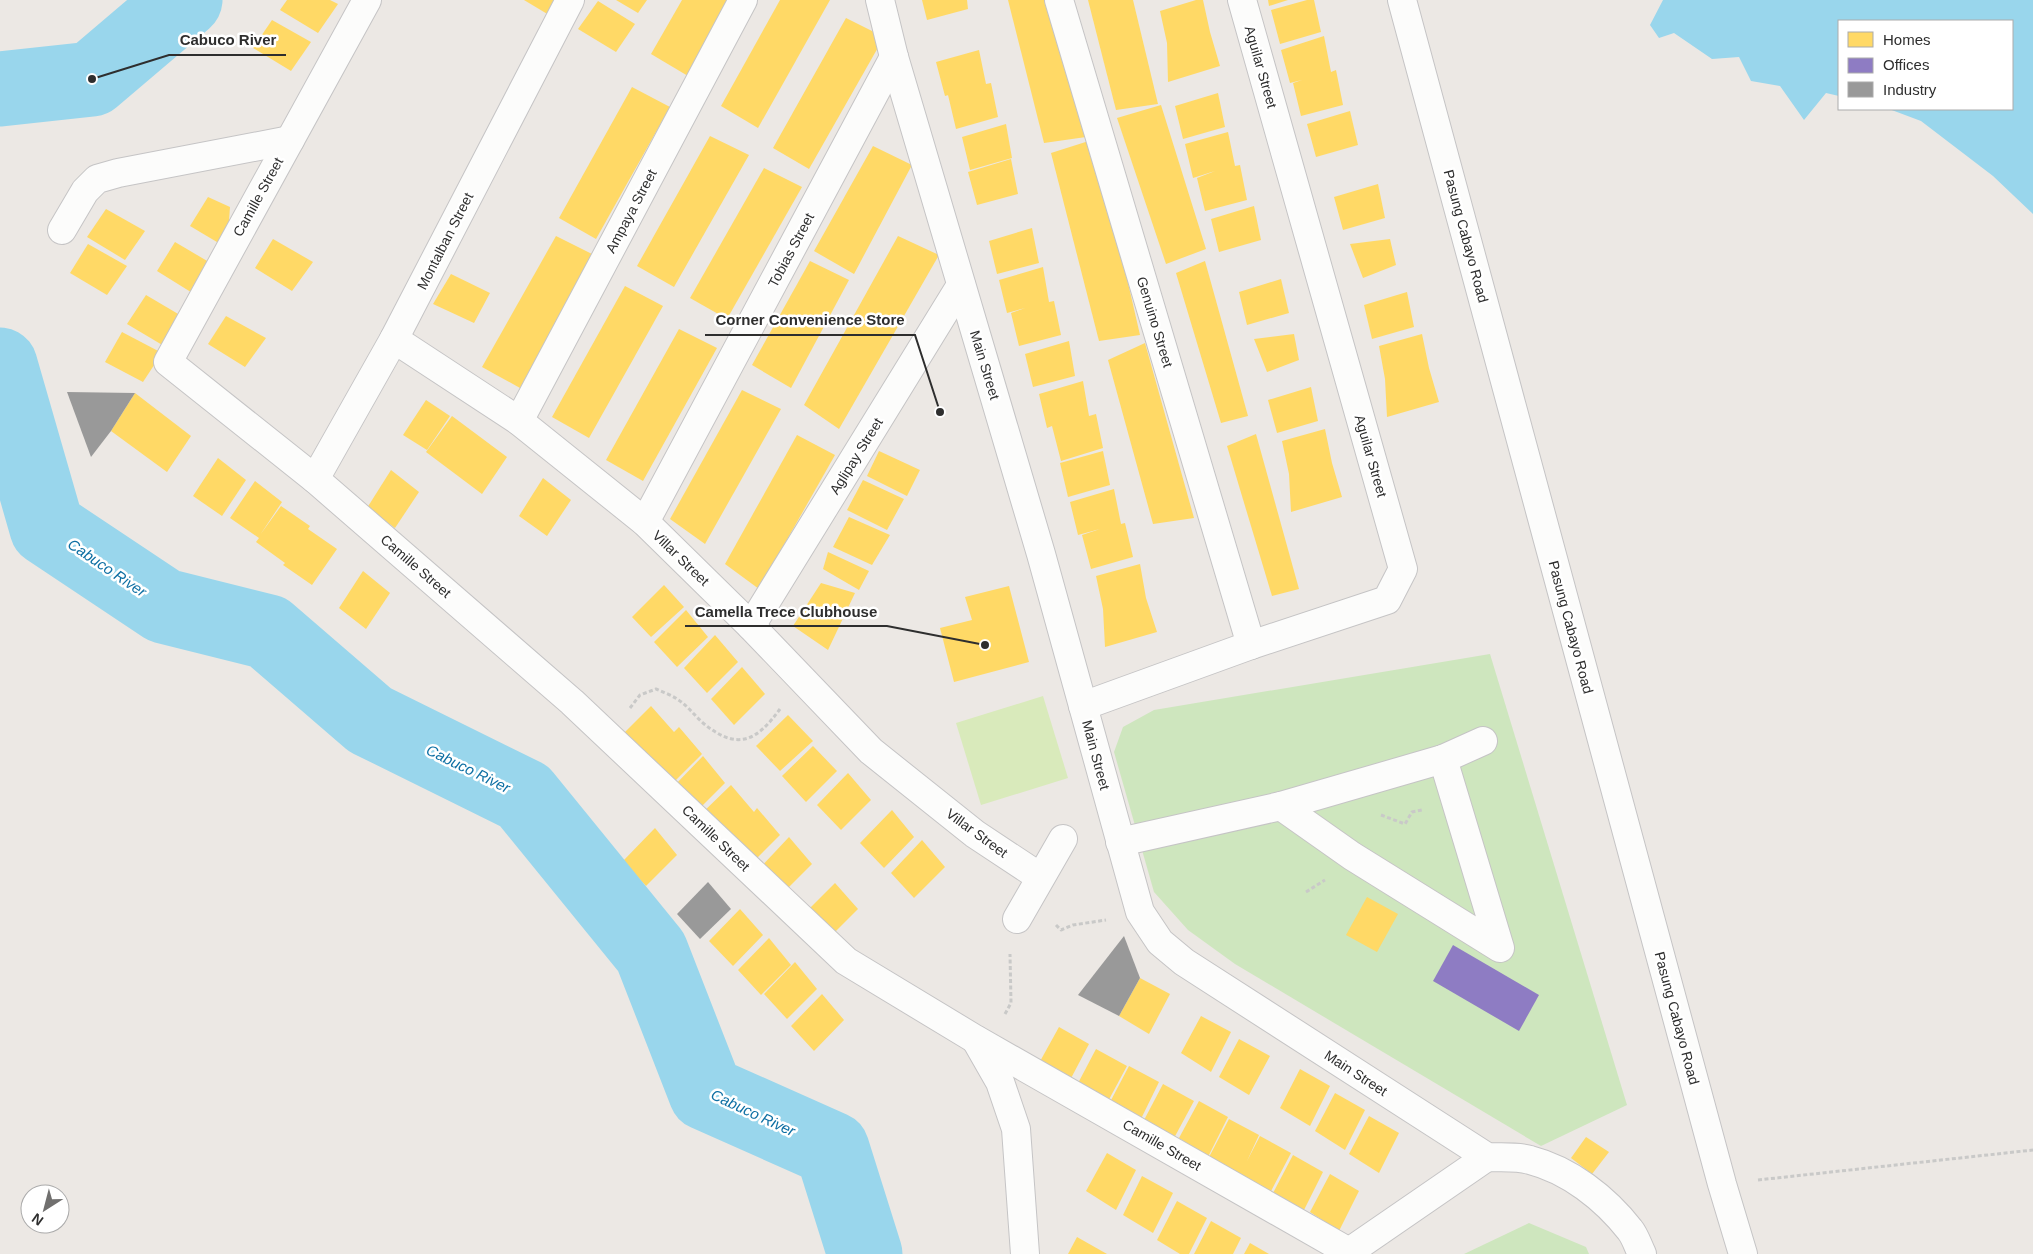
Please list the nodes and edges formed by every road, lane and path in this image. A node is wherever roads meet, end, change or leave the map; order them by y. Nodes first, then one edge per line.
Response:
1 (367, 0) edge
2 (570, 0) edge
3 (743, 0) edge
4 (880, 0) edge
5 (1059, 0) edge
6 (1242, 0) edge
7 (1402, 0) edge
8 (894, 57) junction
9 (290, 140) junction
10 (62, 230) dead end
11 (961, 285) junction
12 (394, 339) junction
13 (519, 421) junction
14 (315, 478) junction
15 (645, 522) junction
16 (752, 626) junction
17 (1251, 645) junction
18 (811, 687) junction
19 (1083, 706) junction
20 (608, 736) junction
21 (1483, 742) dead end
22 (1443, 759) junction
23 (1349, 785) junction
24 (1281, 806) junction
25 (1427, 813) dead end
26 (1063, 839) dead end
27 (1120, 842) junction
28 (1028, 898) junction
29 (1140, 912) junction
30 (975, 1039) junction
31 (2033, 1150) edge
32 (1487, 1157) junction
33 (1722, 1184) junction
34 (1347, 1253) edge
35 (1025, 1254) edge
36 (1642, 1254) edge
37 (1743, 1254) edge

1 - 9 street, Camille Street
2 - 12 street, Montalban Street
3 - 13 street, Ampaya Street
4 - 8 street, Main Street
5 - 17 street, Genuino Street
6 - 17 street, Aguilar Street
7 - 33 street, Pasung Cabayo Road
8 - 11 street, Main Street
8 - 15 street, Tobias Street
9 - 10 street
9 - 14 street, Camille Street
11 - 16 street, Aglipay Street
11 - 19 street, Main Street
12 - 13 street, Villar Street
12 - 14 street, Montalban Street
13 - 15 street, Villar Street
14 - 20 street, Camille Street
15 - 16 street, Villar Street
16 - 18 street, Villar Street
17 - 19 street, Aguilar Street
18 - 20 path
18 - 28 street, Villar Street
19 - 27 street, Main Street
20 - 30 street, Camille Street
21 - 22 street
22 - 23 street
22 - 24 street
23 - 24 street
23 - 25 path
24 - 27 street
26 - 28 street
27 - 29 street, Main Street
28 - 29 path
28 - 30 path
29 - 32 street, Main Street
30 - 34 street, Camille Street
30 - 35 street, Camille Street
31 - 33 path
32 - 34 street, Camille Street
32 - 36 street
33 - 37 street, Pasung Cabayo Road

